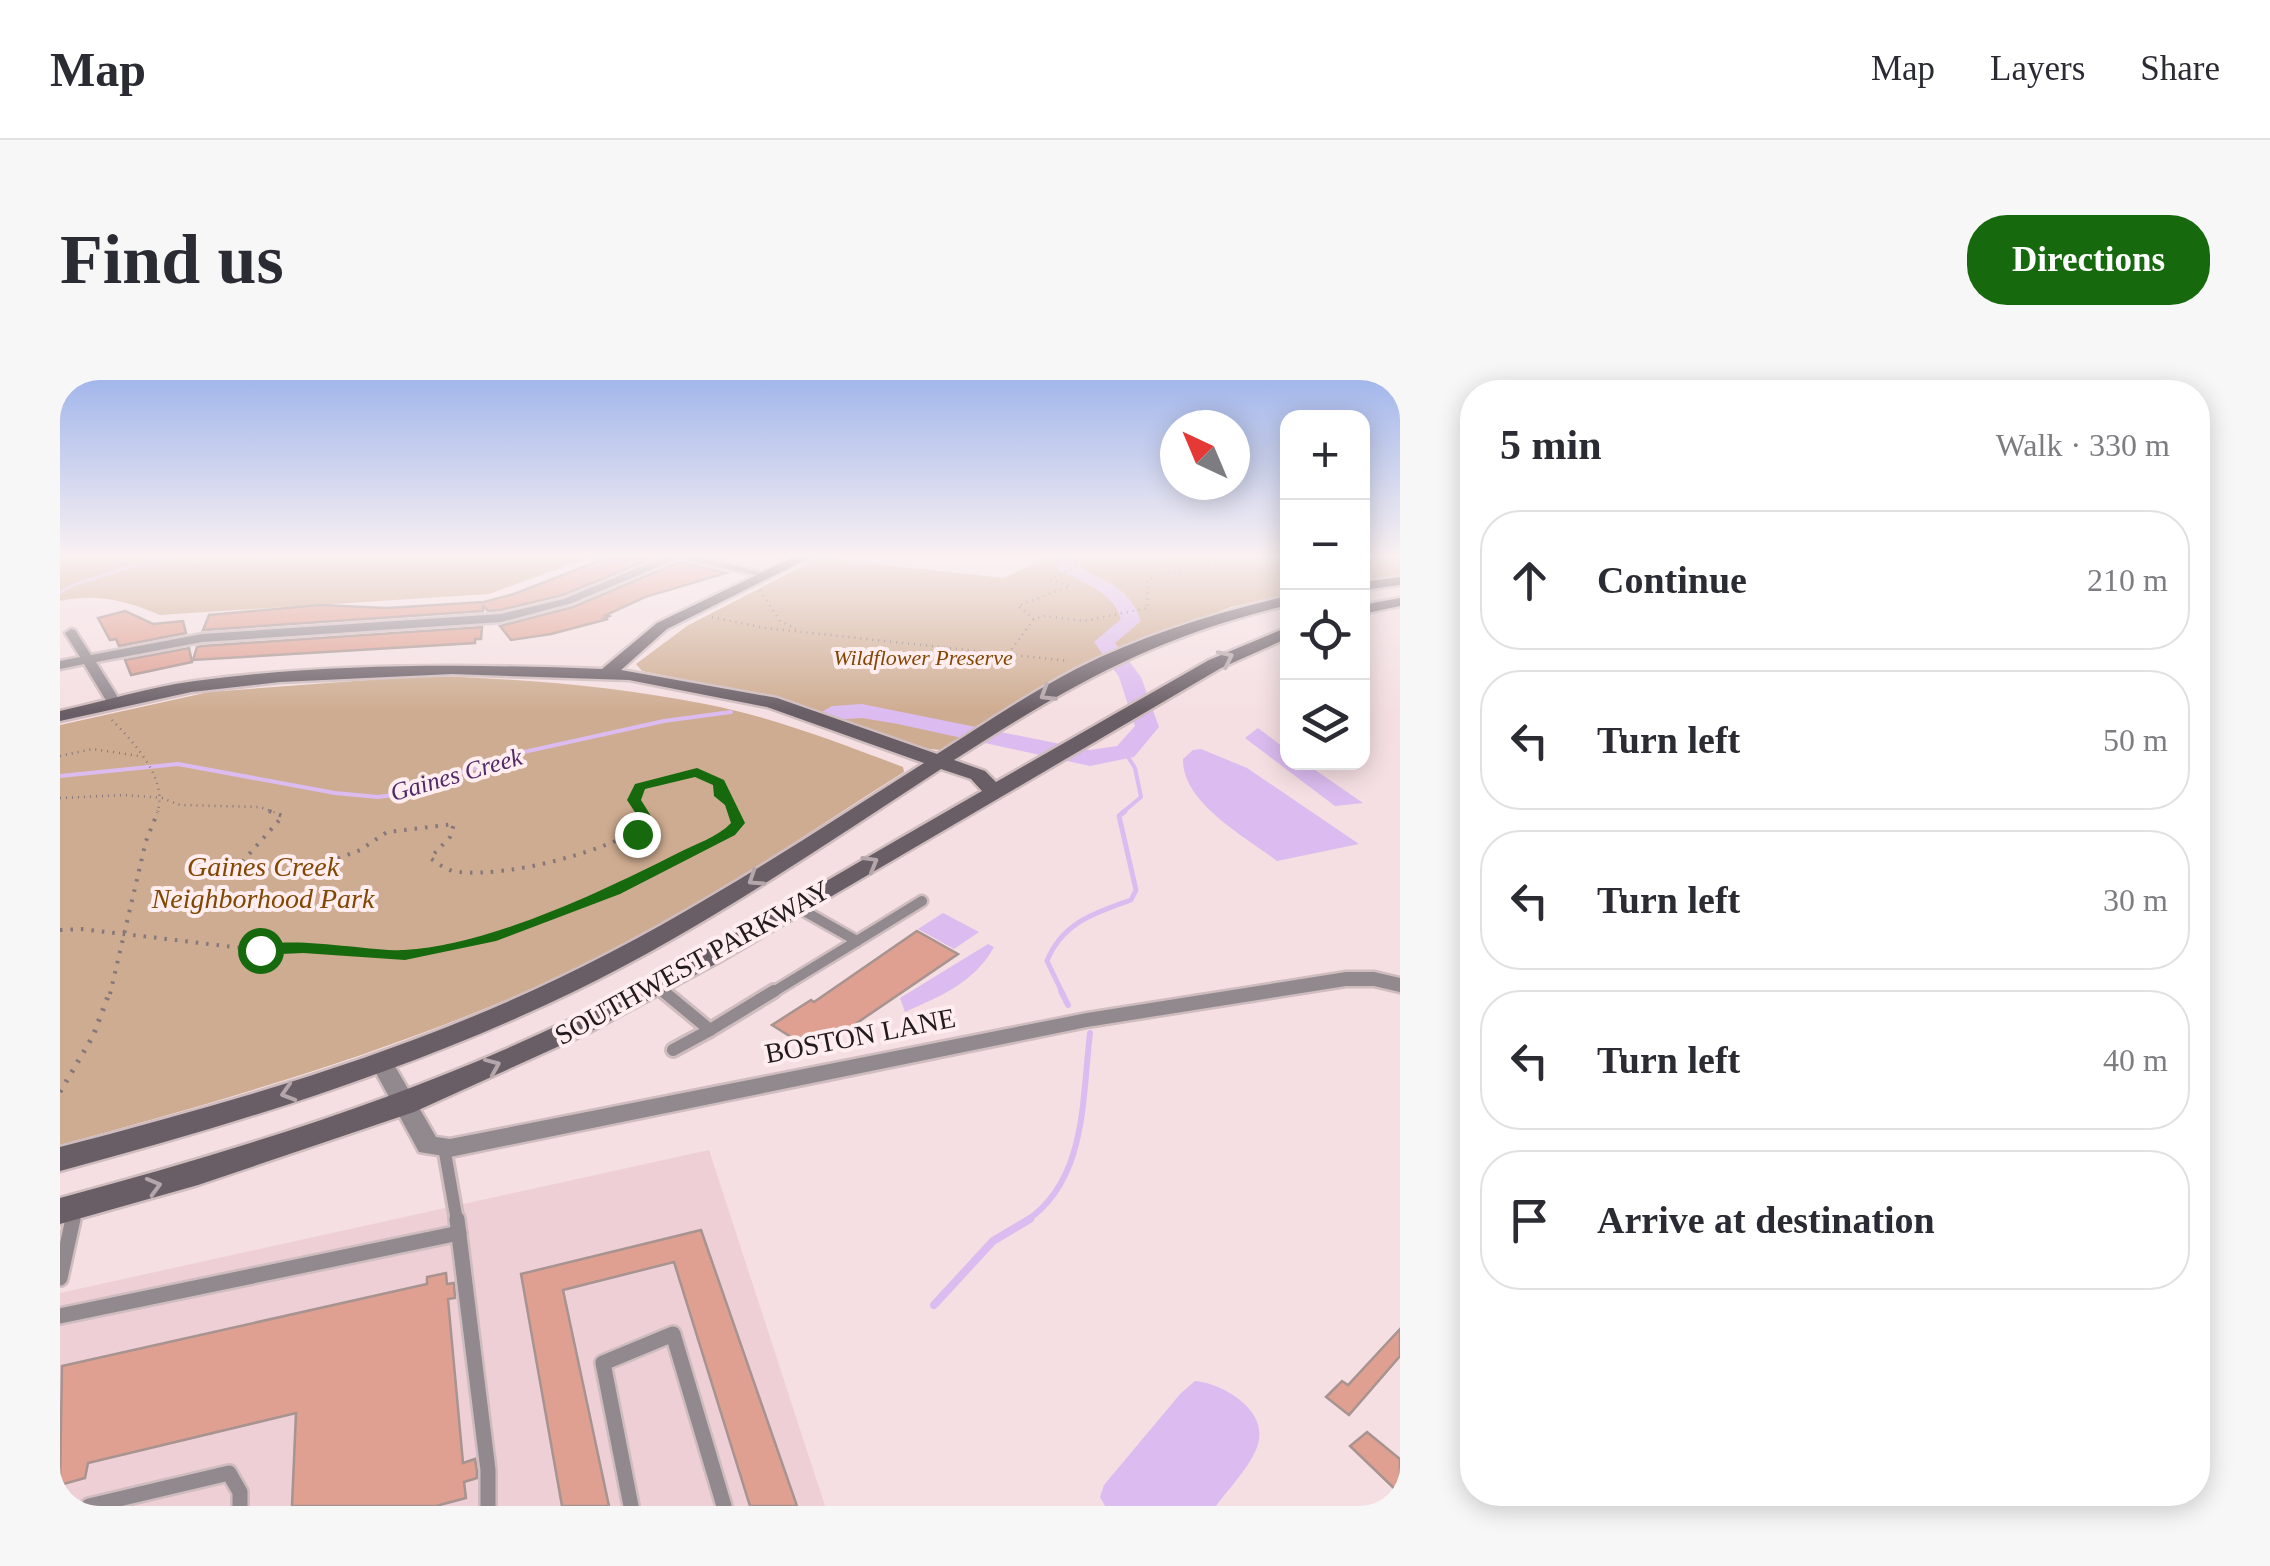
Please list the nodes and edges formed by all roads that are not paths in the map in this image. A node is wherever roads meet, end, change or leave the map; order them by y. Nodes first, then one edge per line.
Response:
1 (542, 608) edge
2 (701, 608) edge
3 (1260, 608) edge
4 (70, 632) dead end
5 (1280, 636) edge
6 (88, 659) junction
7 (60, 665) edge
8 (603, 676) junction
9 (108, 708) junction
10 (60, 716) edge
11 (933, 765) junction
12 (994, 792) junction
13 (922, 900) dead end
14 (796, 907) junction
15 (857, 942) junction
16 (1400, 985) edge
17 (658, 986) junction
18 (710, 1030) junction
19 (673, 1050) dead end
20 (381, 1062) junction
21 (403, 1104) junction
22 (444, 1147) junction
23 (60, 1159) edge
24 (68, 1208) edge
25 (458, 1233) junction
26 (60, 1278) edge
27 (60, 1316) edge
28 (89, 1506) edge
29 (240, 1506) edge
30 (488, 1506) edge
31 (631, 1506) edge
32 (724, 1506) edge

1 - 6 street
2 - 8 main road
3 -> 11 main road, SOUTHWEST PARKWAY
4 - 6 street
12 -> 5 main road, SOUTHWEST PARKWAY
6 - 7 street
6 - 9 street
8 - 9 main road
8 - 11 main road
9 - 10 main road
11 - 12 main road
11 -> 20 main road, SOUTHWEST PARKWAY
14 -> 12 main road, SOUTHWEST PARKWAY
13 - 15 lane
14 - 15 lane
14 - 17 main road, SOUTHWEST PARKWAY
15 - 18 lane
16 - 22 street, BOSTON LANE
17 - 18 lane
21 -> 17 main road, SOUTHWEST PARKWAY
18 - 19 lane
20 - 21 street
20 -> 23 main road, SOUTHWEST PARKWAY
21 - 22 street
24 -> 21 main road, SOUTHWEST PARKWAY
22 - 25 lane
24 - 26 lane
25 - 27 lane
25 - 30 lane
28 - 29 lane
31 - 32 lane

